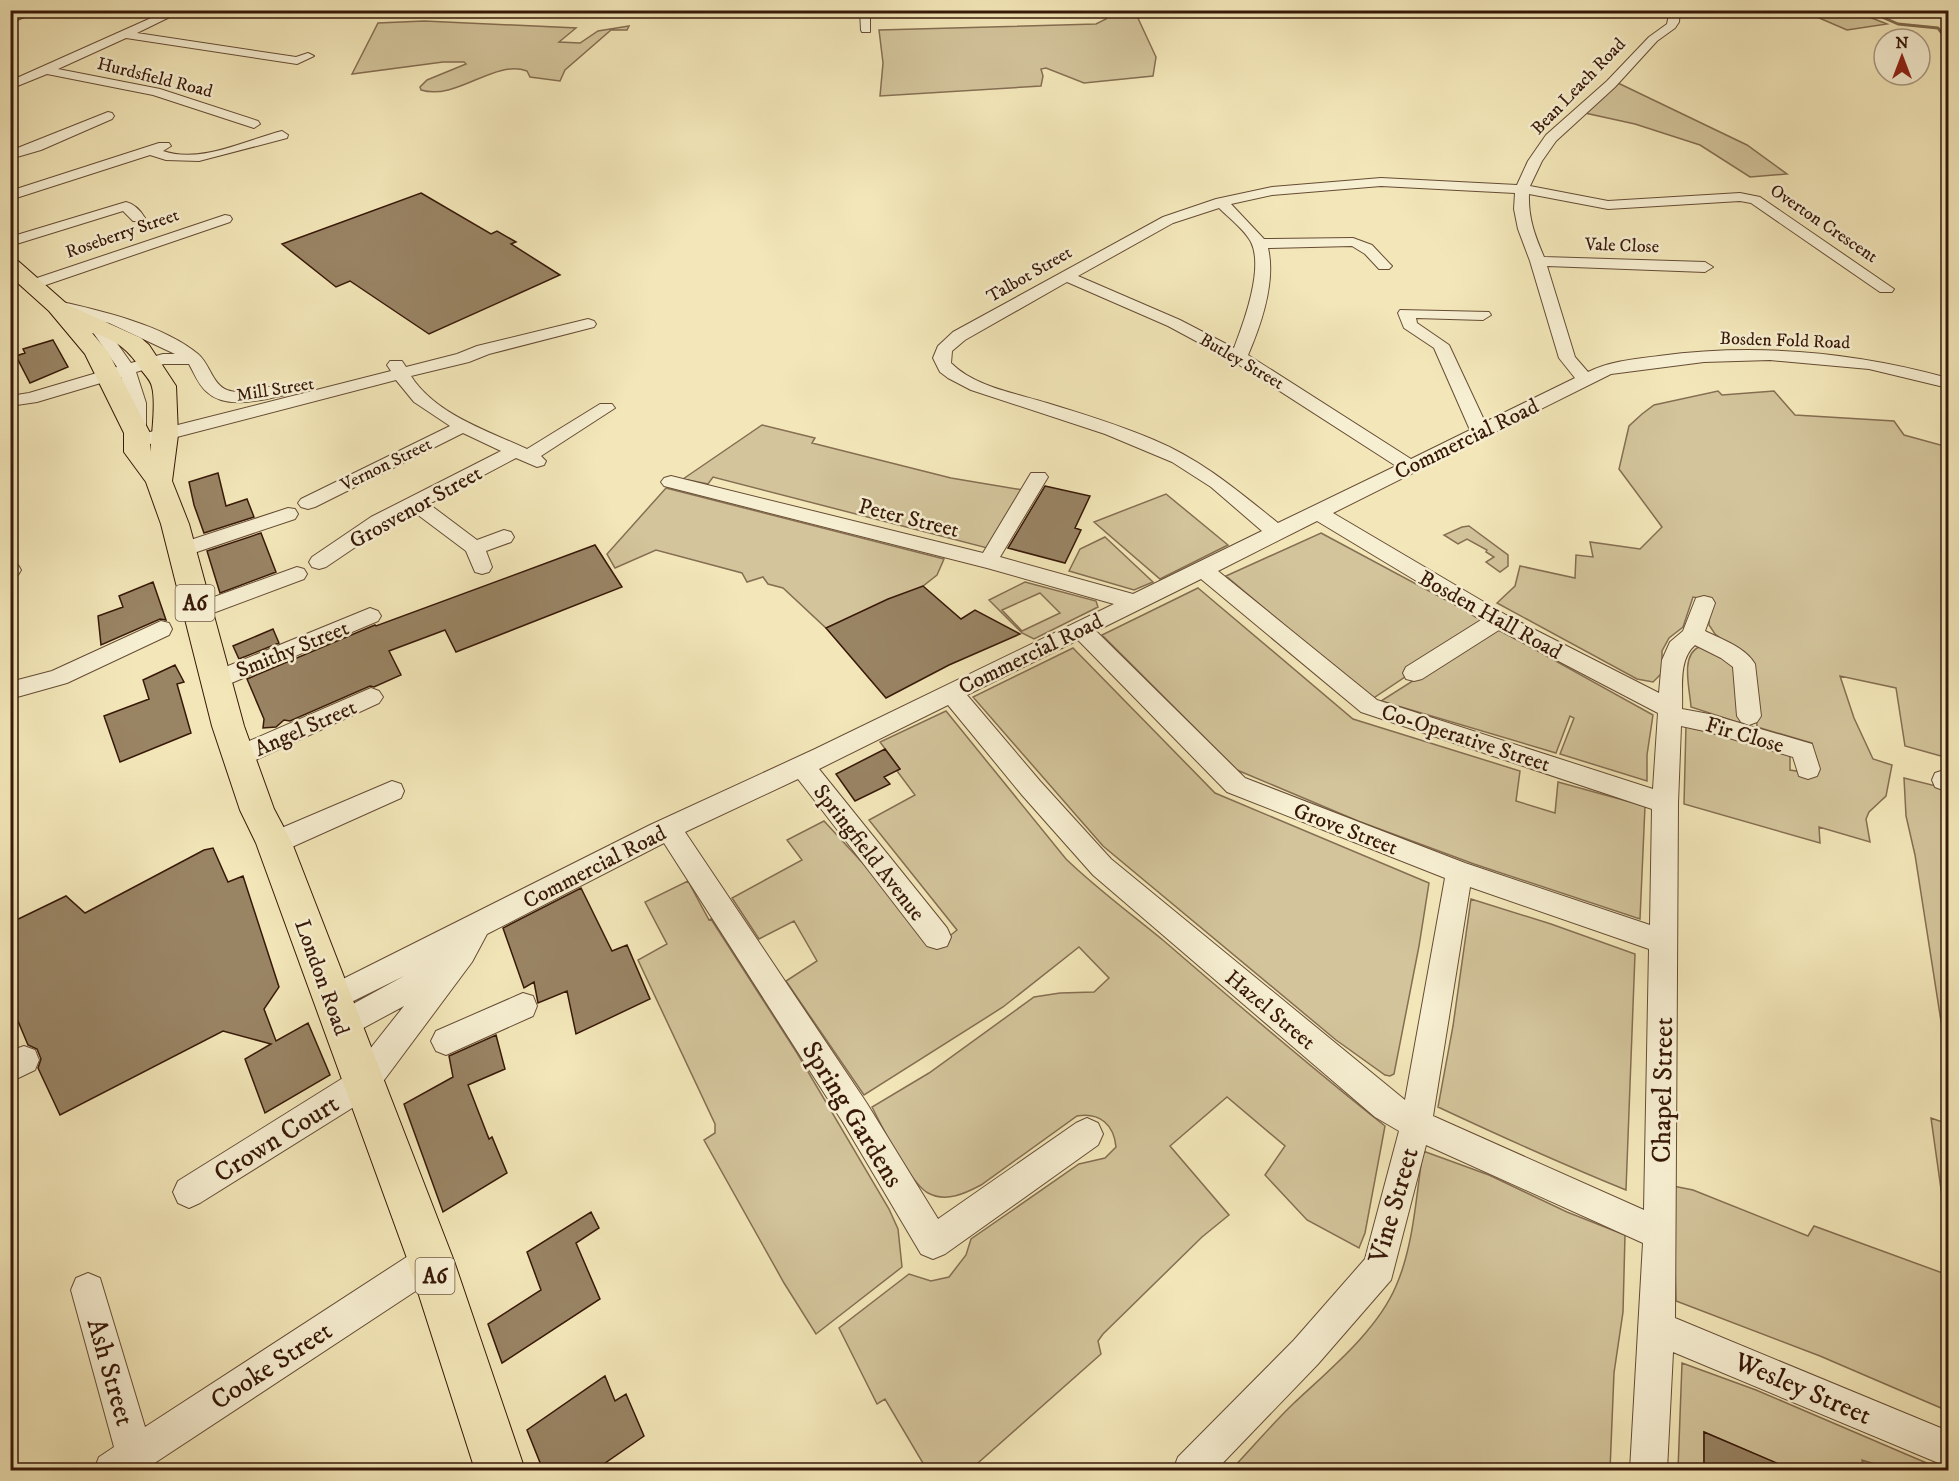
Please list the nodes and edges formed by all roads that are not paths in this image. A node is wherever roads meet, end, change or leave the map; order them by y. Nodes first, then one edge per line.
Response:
1 (36, 10) edge
2 (178, 10) edge
3 (630, 10) edge
4 (647, 10) edge
5 (865, 10) edge
6 (1675, 10) edge
7 (10, 20) edge
8 (866, 30) dead end
9 (128, 35) junction
10 (308, 56) dead end
11 (46, 70) junction
12 (10, 86) edge
13 (108, 116) dead end
14 (254, 124) dead end
15 (282, 135) dead end
16 (10, 155) edge
17 (1522, 189) junction
18 (10, 196) edge
19 (1221, 202) junction
20 (138, 218) dead end
21 (225, 219) dead end
22 (10, 242) edge
23 (1259, 244) junction
24 (1538, 261) junction
25 (10, 264) edge
26 (1384, 266) dead end
27 (1706, 267) dead end
28 (1065, 276) junction
29 (31, 285) junction
30 (1870, 291) dead end
31 (57, 306) junction
32 (1484, 315) dead end
33 (588, 324) dead end
34 (1561, 337) junction
35 (96, 352) junction
36 (1239, 357) junction
37 (194, 359) junction
38 (398, 369) junction
39 (1606, 370) junction
40 (124, 372) junction
41 (1585, 379) junction
42 (1948, 383) edge
43 (31, 398) junction
44 (10, 403) edge
45 (606, 408) dead end
46 (465, 426) junction
47 (1480, 431) junction
48 (165, 435) junction
49 (137, 437) junction
50 (526, 456) junction
51 (1409, 466) junction
52 (1038, 477) dead end
53 (159, 481) junction
54 (671, 482) dead end
55 (308, 503) dead end
56 (416, 504) junction
57 (1316, 512) junction
58 (288, 513) dead end
59 (1276, 532) junction
60 (504, 537) dead end
61 (182, 550) junction
62 (988, 561) junction
63 (319, 562) dead end
64 (1202, 569) junction
65 (297, 573) dead end
66 (1135, 602) junction
67 (1704, 603) dead end
68 (196, 610) junction
69 (370, 616) dead end
70 (1498, 620) junction
71 (161, 629) dead end
72 (1080, 629) junction
73 (1693, 635) junction
74 (1414, 673) dead end
75 (214, 681) junction
76 (13, 691) edge
77 (951, 692) junction
78 (371, 697) dead end
79 (1669, 712) junction
80 (1749, 716) dead end
81 (240, 756) junction
82 (802, 766) junction
83 (1808, 769) dead end
84 (392, 791) dead end
85 (1665, 803) junction
86 (669, 829) junction
87 (274, 843) junction
88 (1459, 872) junction
89 (476, 927) junction
90 (937, 937) dead end
91 (1664, 942) junction
92 (452, 965) junction
93 (523, 1006) dead end
94 (336, 1012) junction
95 (446, 1041) dead end
96 (362, 1084) junction
97 (1416, 1124) junction
98 (1087, 1134) dead end
99 (189, 1192) dead end
100 (1660, 1234) junction
101 (431, 1261) junction
102 (88, 1290) dead end
103 (1657, 1328) junction
104 (1948, 1449) edge
105 (123, 1462) edge
106 (490, 1466) edge
107 (1191, 1470) edge
108 (1648, 1470) edge

1 - 7 street
2 - 9 street
3 - 4 street
5 - 8 street
6 - 17 street, Bean Leach Road
9 - 10 street
9 - 11 street
11 - 12 street
11 - 14 street, Hurdsfield Road
13 - 16 street
15 - 18 street
17 - 19 street, Talbot Street
17 - 24 street, Bean Leach Road
17 - 30 street, Overton Crescent
19 - 23 street
19 - 28 street, Talbot Street
20 - 22 street
21 - 29 street, Roseberry Street
23 - 26 street
23 - 36 street
24 - 27 street, Vale Close
24 - 34 street, Bean Leach Road
25 - 29 highway, A6
28 - 36 street, Butley Street
28 - 59 street, Talbot Street
29 - 31 highway, A6
31 - 35 highway, A6
31 - 37 street, Mill Street
31 - 40 highway, A6
32 - 47 street
33 - 38 street, Mill Street
34 - 39 street, Bean Leach Road
34 - 41 street, Bean Leach Road
35 - 40 highway, A6
35 - 43 street
36 - 51 street, Butley Street
37 - 38 street, Mill Street
37 - 40 street
38 - 46 street
38 - 48 street, Mill Street
39 - 41 street, Bosden Fold Road
39 - 42 street, Bosden Fold Road
40 - 43 street
40 - 44 street
40 - 48 highway, A6
40 - 49 highway, A6
41 - 47 street, Commercial Road
43 - 44 street
45 - 50 street, Grosvenor Street
46 - 50 street
46 - 55 street, Vernon Street
47 - 51 street, Commercial Road
48 - 49 street, Mill Street
48 - 53 highway, London Road / A6
49 - 53 highway, London Road / A6
50 - 56 street, Grosvenor Street
51 - 57 street, Commercial Road
52 - 62 street
53 - 61 highway, London Road / A6
54 - 62 street, Peter Street
56 - 60 street
56 - 63 street, Grosvenor Street
57 - 59 street, Commercial Road
57 - 70 street, Bosden Hall Road
58 - 61 street
59 - 64 street, Commercial Road
61 - 68 highway, London Road / A6
62 - 66 street, Peter Street
64 - 66 street, Commercial Road
64 - 85 street, Co-Operative Street
65 - 68 street
66 - 72 street, Commercial Road
67 - 73 street
68 - 75 highway, London Road / A6
69 - 75 street, Smithy Street
70 - 74 street
70 - 79 street, Bosden Hall Road
71 - 76 street
72 - 77 street, Commercial Road
72 - 88 street, Grove Street
73 - 79 street, Chapel Street
73 - 80 street
75 - 81 highway, London Road / A6
77 - 82 street, Commercial Road
77 - 97 street, Hazel Street
78 - 81 street, Angel Street
79 - 83 street, Fir Close
79 - 85 street, Chapel Street
81 - 87 highway, London Road / A6
82 - 86 street, Commercial Road
82 - 90 street, Springfield Avenue
84 - 87 street
85 - 91 street, Chapel Street
86 - 89 street, Commercial Road
86 - 98 street, Spring Gardens
87 - 94 highway, London Road / A6
88 - 91 street, Grove Street
88 - 97 street, Vine Street
89 - 92 street, Commercial Road
89 - 94 street, Commercial Road
91 - 100 street, Chapel Street
92 - 94 street, Commercial Road
92 - 96 street, Commercial Road
93 - 95 street
94 - 96 highway, London Road / A6
96 - 99 street, Crown Court
96 - 101 highway, London Road / A6
97 - 100 street, Hazel Street
97 - 107 street, Vine Street
100 - 103 street, Chapel Street
101 - 105 street, Cooke Street
101 - 106 highway, London Road / A6
102 - 105 street, Ash Street
103 - 104 street, Wesley Street
103 - 108 street, Chapel Street

